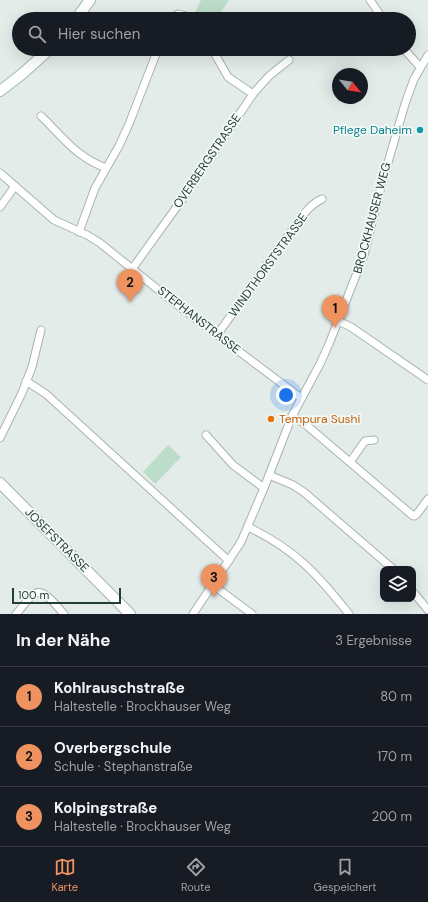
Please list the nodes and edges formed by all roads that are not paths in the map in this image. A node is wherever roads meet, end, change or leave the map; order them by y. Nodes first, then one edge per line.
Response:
1 (90, 0) edge
2 (370, 0) edge
3 (81, 12) edge
4 (378, 12) edge
5 (42, 56) edge
6 (155, 56) edge
7 (216, 56) edge
8 (410, 56) edge
9 (428, 56) edge
10 (289, 60) dead end
11 (420, 67) junction
12 (0, 91) edge
13 (253, 94) junction
14 (41, 116) dead end
15 (106, 168) junction
16 (0, 173) edge
17 (15, 186) junction
18 (322, 199) dead end
19 (0, 207) edge
20 (79, 232) junction
21 (132, 268) junction
22 (338, 321) junction
23 (41, 330) dead end
24 (217, 335) junction
25 (428, 380) edge
26 (26, 382) junction
27 (301, 398) junction
28 (292, 416) junction
29 (206, 435) dead end
30 (0, 438) edge
31 (374, 440) dead end
32 (350, 462) junction
33 (269, 475) junction
34 (0, 483) edge
35 (264, 488) junction
36 (428, 499) edge
37 (248, 527) junction
38 (229, 561) junction
39 (390, 566) edge
40 (213, 585) junction
41 (416, 596) edge
42 (428, 610) edge
43 (16, 614) edge
44 (64, 614) edge
45 (130, 614) edge
46 (193, 614) edge
47 (252, 614) edge
48 (349, 614) edge

1 - 3 street
2 - 4 street
5 - 12 street
6 - 15 street
7 - 13 street
8 - 11 street
9 - 11 street, BROCKHAUSER WEG
10 - 13 street, OVERBERGSTRASSE
11 - 22 street, BROCKHAUSER WEG
13 - 21 street, OVERBERGSTRASSE
14 - 15 street
15 - 20 street
16 - 17 street, STEPHANSTRASSE
17 - 19 street
17 - 20 street, STEPHANSTRASSE
18 - 24 street, WINDTHORSTSTRASSE
20 - 21 street, STEPHANSTRASSE
21 - 24 street, STEPHANSTRASSE
22 - 25 street
22 - 27 street, BROCKHAUSER WEG
23 - 26 street
24 - 27 street, STEPHANSTRASSE
26 - 30 street
26 - 38 street
27 - 28 street, BROCKHAUSER WEG
28 - 32 street
28 - 33 street, BROCKHAUSER WEG
29 - 35 street
31 - 32 street
32 - 36 street
33 - 35 street, BROCKHAUSER WEG
33 - 39 street
34 - 45 street, JOSEFSTRASSE
35 - 37 street, BROCKHAUSER WEG
37 - 38 street, BROCKHAUSER WEG
37 - 48 street
38 - 40 street, BROCKHAUSER WEG
40 - 46 street, BROCKHAUSER WEG
40 - 47 street
41 - 42 street
43 - 44 street

